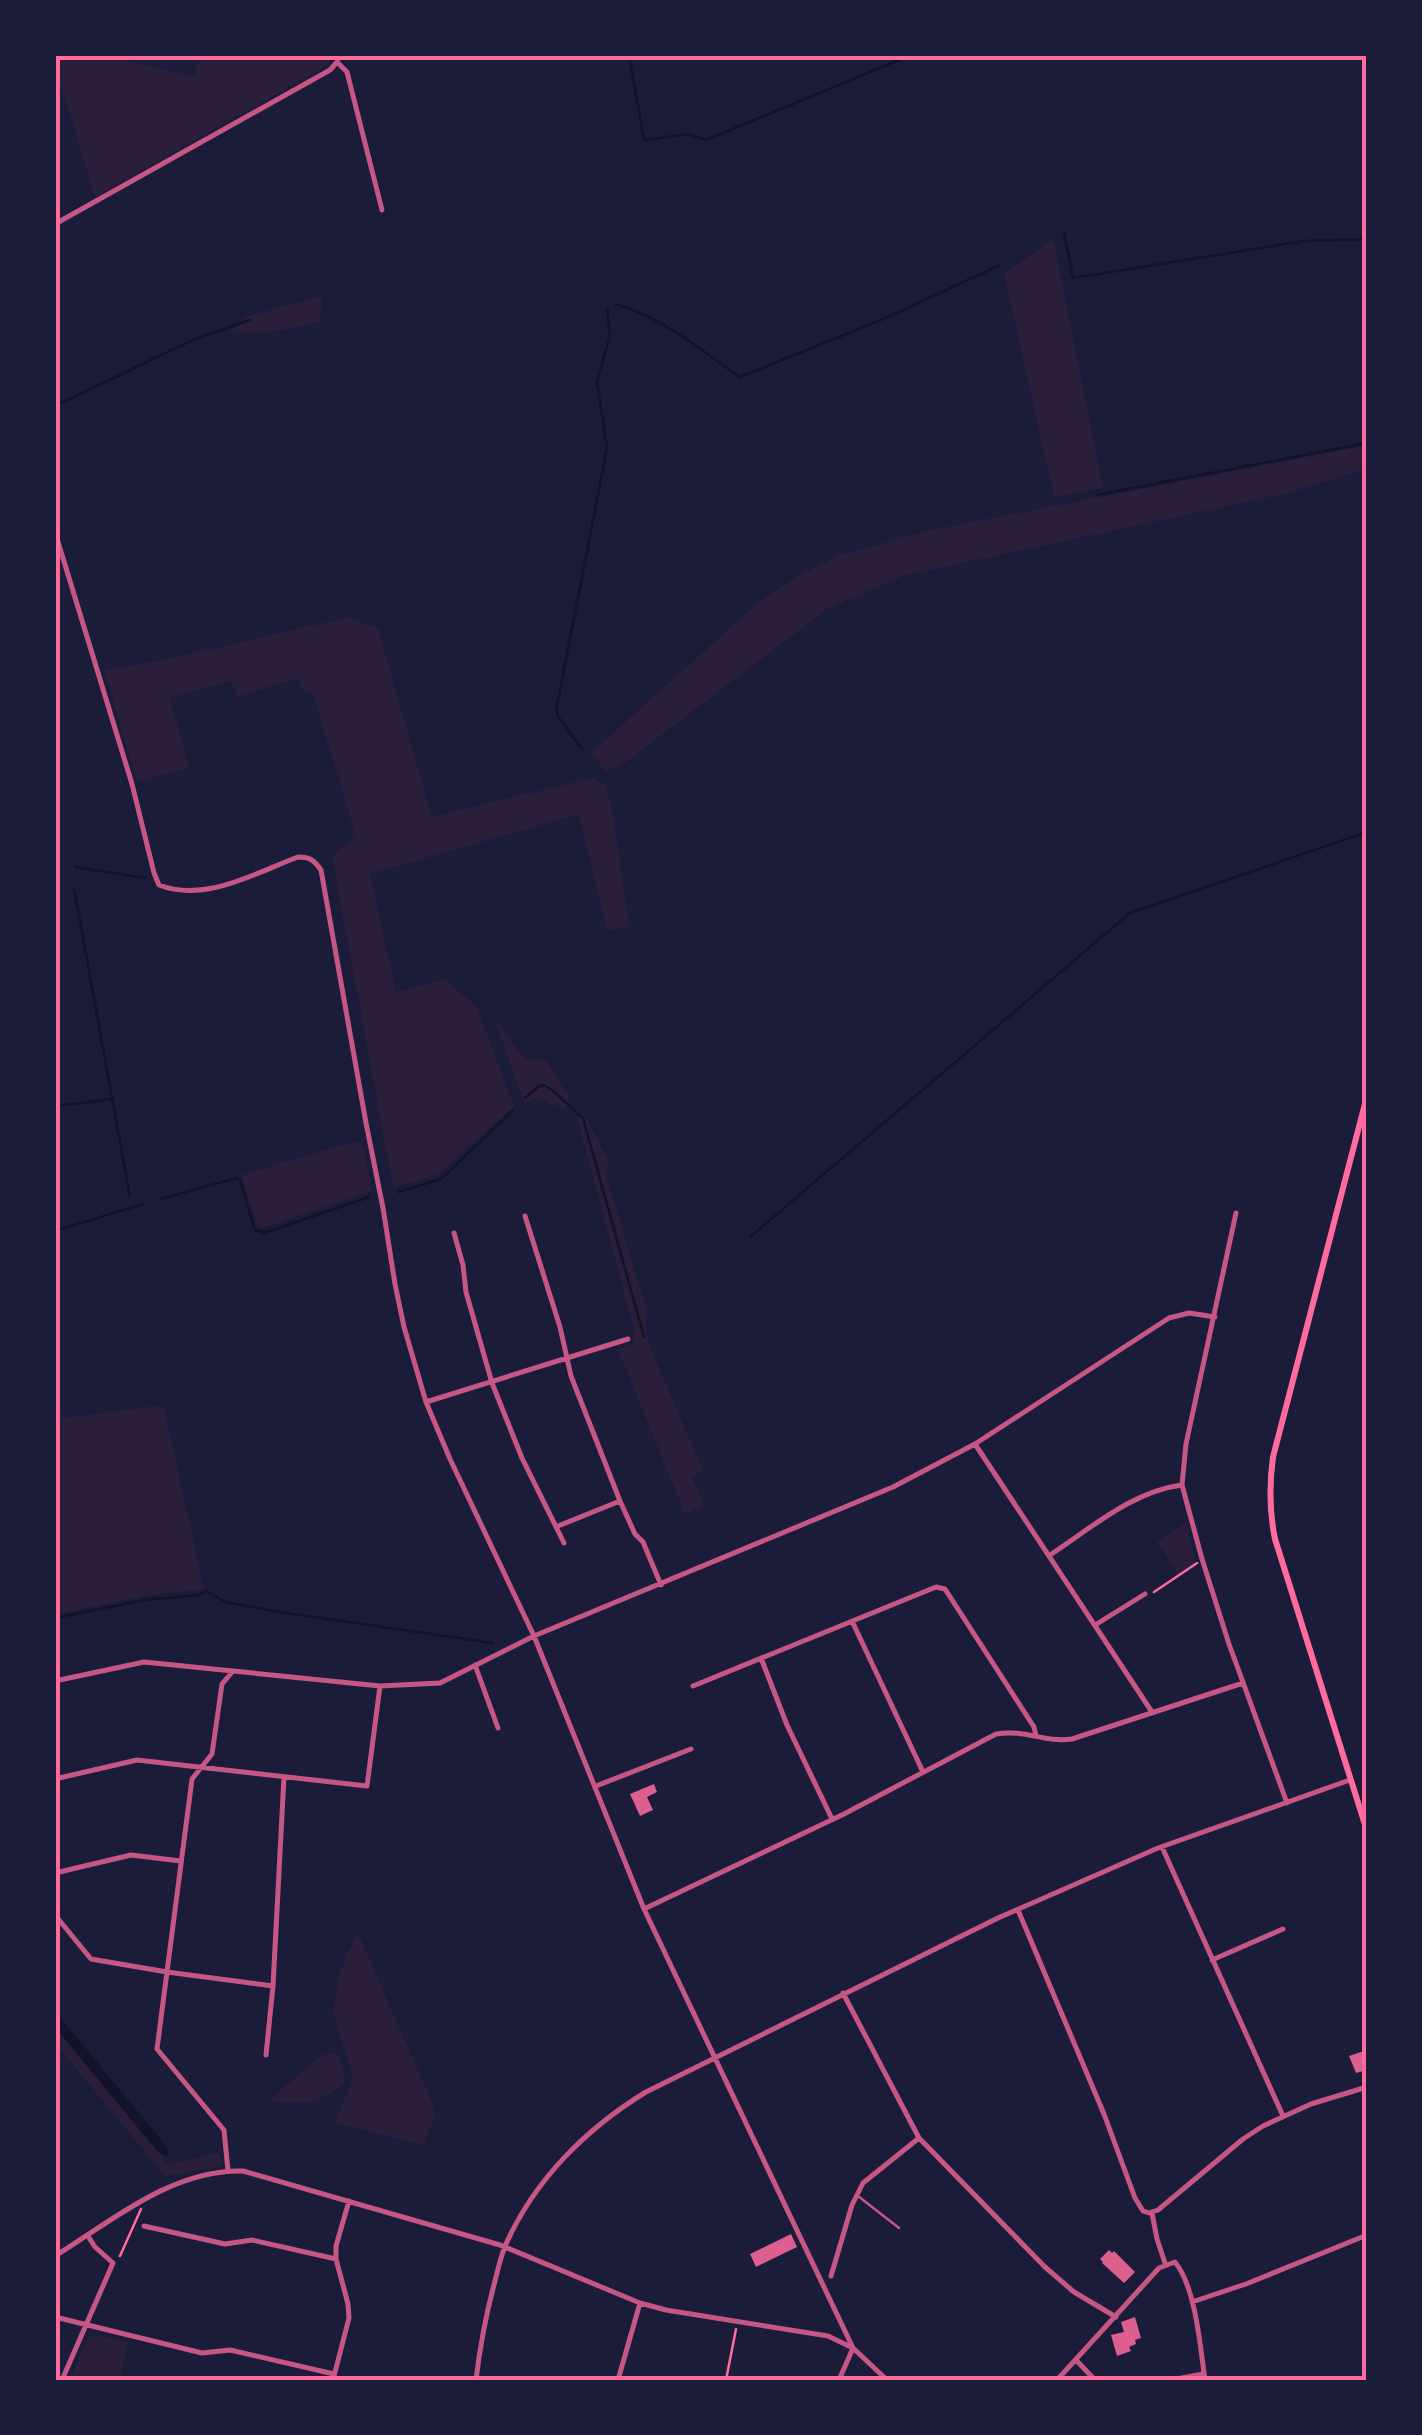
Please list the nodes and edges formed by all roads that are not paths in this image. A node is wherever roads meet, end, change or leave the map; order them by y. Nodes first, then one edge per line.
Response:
1 (338, 58) edge
2 (382, 210) dead end
3 (55, 224) edge
4 (55, 532) edge
5 (1367, 1096) edge
6 (1236, 1213) dead end
7 (525, 1216) dead end
8 (454, 1233) dead end
9 (1215, 1317) junction
10 (628, 1339) dead end
11 (567, 1359) junction
12 (492, 1382) junction
13 (426, 1402) junction
14 (975, 1444) junction
15 (1182, 1485) junction
16 (620, 1501) junction
17 (558, 1526) junction
18 (564, 1543) dead end
19 (1049, 1556) junction
20 (661, 1585) junction
21 (1145, 1594) road end
22 (852, 1621) junction
23 (1095, 1625) junction
24 (534, 1636) junction
25 (761, 1658) junction
26 (475, 1665) junction
27 (234, 1671) junction
28 (55, 1682) edge
29 (1243, 1683) junction
30 (380, 1686) junction
31 (693, 1686) dead end
32 (1152, 1712) junction
33 (498, 1728) dead end
34 (1036, 1736) junction
35 (691, 1749) dead end
36 (202, 1767) junction
37 (923, 1774) junction
38 (284, 1777) junction
39 (55, 1778) edge
40 (1350, 1780) junction
41 (595, 1786) junction
42 (1287, 1803) junction
43 (832, 1819) junction
44 (1367, 1831) edge
45 (1162, 1847) junction
46 (181, 1862) junction
47 (55, 1873) edge
48 (644, 1908) junction
49 (1018, 1910) junction
50 (55, 1915) edge
51 (1283, 1928) dead end
52 (1212, 1960) junction
53 (166, 1972) junction
54 (273, 1986) junction
55 (843, 1993) junction
56 (266, 2055) dead end
57 (714, 2058) junction
58 (1367, 2086) edge
59 (1283, 2116) junction
60 (919, 2138) junction
61 (228, 2170) junction
62 (856, 2195) junction
63 (349, 2200) junction
64 (1152, 2213) junction
65 (144, 2226) dead end
66 (899, 2228) dead end
67 (1367, 2235) edge
68 (88, 2236) junction
69 (504, 2246) junction
70 (55, 2256) edge
71 (336, 2259) junction
72 (1166, 2264) junction
73 (831, 2276) dead end
74 (640, 2302) junction
75 (1192, 2302) junction
76 (55, 2317) edge
77 (1116, 2317) junction
78 (85, 2326) junction
79 (853, 2348) junction
80 (1076, 2360) junction
81 (333, 2377) edge
82 (1204, 2377) edge
83 (62, 2380) edge
84 (476, 2380) edge
85 (618, 2380) edge
86 (839, 2380) edge
87 (887, 2380) edge
88 (1057, 2380) edge
89 (1095, 2380) edge
90 (1171, 2380) edge

1 - 2 street
1 - 3 street
4 - 13 street
5 - 40 main road
6 - 9 street
7 - 11 street
8 - 12 street
9 - 14 street
9 - 15 street
10 - 11 street
11 - 12 street
11 - 16 street
12 - 13 street
12 - 17 street
13 - 24 street
14 - 19 street
14 - 20 street
15 - 19 street
15 - 29 street
16 - 17 street
16 - 20 street
17 - 18 street
19 - 23 street
20 - 24 street
21 - 23 street
22 - 25 street
22 - 34 street
22 - 37 street
23 - 32 street
24 - 26 street
24 - 41 street
25 - 31 street
25 - 43 street
26 - 30 street
26 - 33 street
27 - 28 street
27 - 30 street
27 - 36 street
29 - 32 street
29 - 42 street
30 - 38 street
32 - 34 street
34 - 37 street
35 - 41 street
36 - 38 street
36 - 39 street
36 - 46 street
37 - 43 street
38 - 54 street
40 - 42 street
40 - 44 main road
41 - 48 street
42 - 45 street
43 - 48 street
45 - 49 street
45 - 52 street
46 - 47 street
46 - 53 street
48 - 57 street
49 - 55 street
49 - 64 street
50 - 53 street
51 - 52 street
52 - 59 street
53 - 54 street
53 - 61 street
54 - 56 street
55 - 57 street
55 - 60 street
57 - 69 street
57 - 79 street
58 - 59 street
59 - 64 street
60 - 62 street
60 - 77 street
61 - 63 street
61 - 68 street
62 - 66 lane
62 - 73 street
63 - 69 street
63 - 71 street
64 - 72 street
65 - 71 street
67 - 75 street
68 - 70 street
68 - 78 street
69 - 74 street
69 - 84 street
71 - 81 street
72 - 75 street
72 - 77 street
74 - 79 street
74 - 85 street
75 - 82 street
76 - 78 street
77 - 80 street
78 - 81 street
78 - 83 street
79 - 86 street
79 - 87 street
80 - 88 street
80 - 89 street
82 - 90 street

